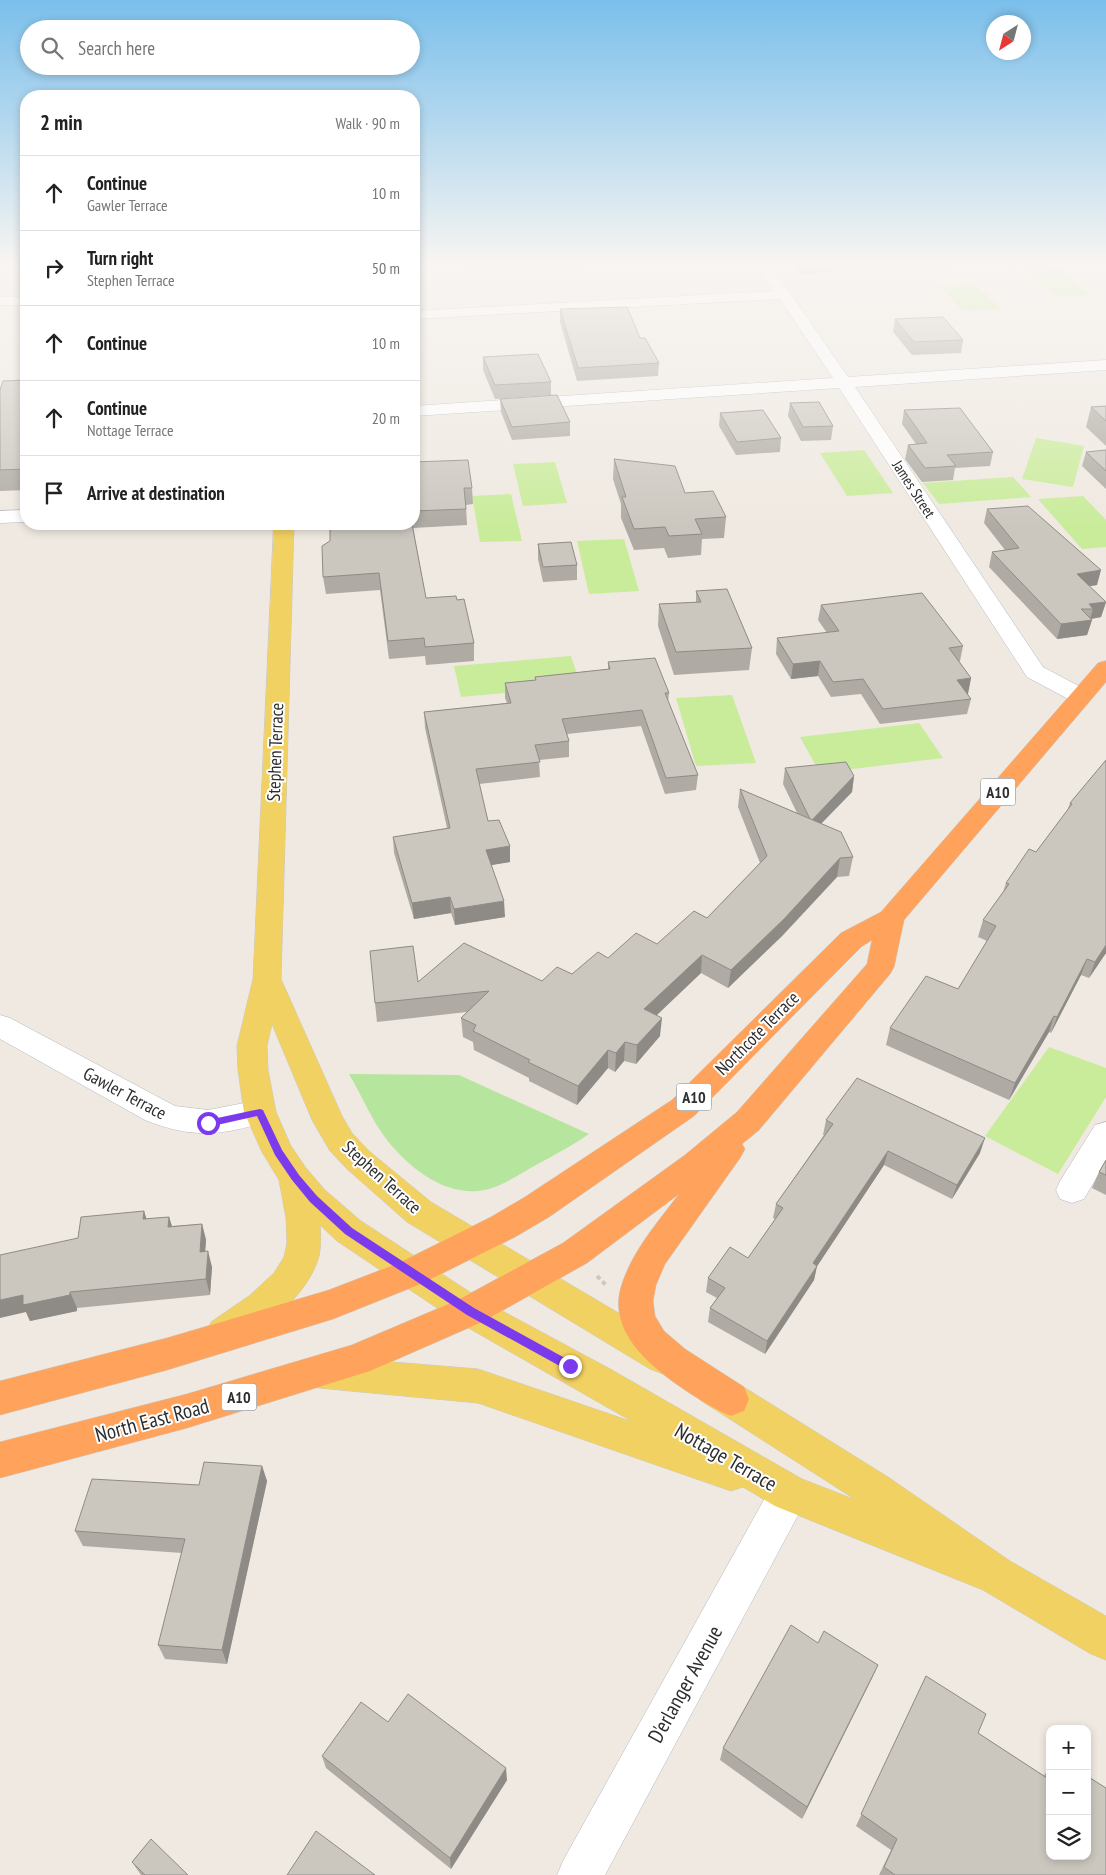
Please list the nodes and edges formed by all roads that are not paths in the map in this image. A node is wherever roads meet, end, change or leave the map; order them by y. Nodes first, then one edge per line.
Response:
1 (822, 352) edge
2 (1106, 365) edge
3 (845, 384) junction
4 (420, 411) edge
5 (20, 516) edge
6 (0, 517) edge
7 (284, 530) edge
8 (1106, 668) edge
9 (1080, 696) junction
10 (891, 918) junction
11 (267, 979) junction
12 (0, 1026) edge
13 (260, 1112) junction
14 (748, 1121) junction
15 (1106, 1134) edge
16 (295, 1177) junction
17 (1072, 1190) dead end
18 (471, 1244) junction
19 (411, 1273) junction
20 (530, 1280) junction
21 (470, 1311) junction
22 (213, 1340) junction
23 (319, 1372) junction
24 (0, 1398) edge
25 (731, 1398) junction
26 (0, 1460) edge
27 (789, 1493) junction
28 (996, 1574) junction
29 (1106, 1639) edge
30 (580, 1875) edge

1 - 3 street, James Street
2 - 3 street
3 - 4 street
3 - 9 street, James Street
5 - 6 street
7 - 11 main road, Stephen Terrace
8 - 9 highway, Northcote Terrace / A10
9 - 10 highway, Northcote Terrace / A10
10 - 14 highway, Northcote Terrace / A10
10 - 18 highway, Northcote Terrace / A10
11 - 13 main road, Stephen Terrace
11 - 18 main road, Stephen Terrace
12 - 13 street, Gawler Terrace
13 - 16 main road, Stephen Terrace
14 - 20 highway, Northcote Terrace / A10
14 - 25 highway
15 - 17 street
16 - 19 main road, Stephen Terrace
16 - 22 main road
18 - 19 highway, A10
18 - 20 main road, Stephen Terrace
19 - 21 main road, Nottage Terrace
19 - 22 highway, A10
20 - 21 highway, A10
20 - 25 main road, Nottage Terrace
21 - 23 highway, North East Road / A10
21 - 27 main road, Nottage Terrace
22 - 24 highway, A10
23 - 26 highway, North East Road / A10
23 - 27 main road
25 - 28 main road, Nottage Terrace
27 - 28 main road, Nottage Terrace
27 - 30 street, D'erlanger Avenue
28 - 29 main road, Nottage Terrace

